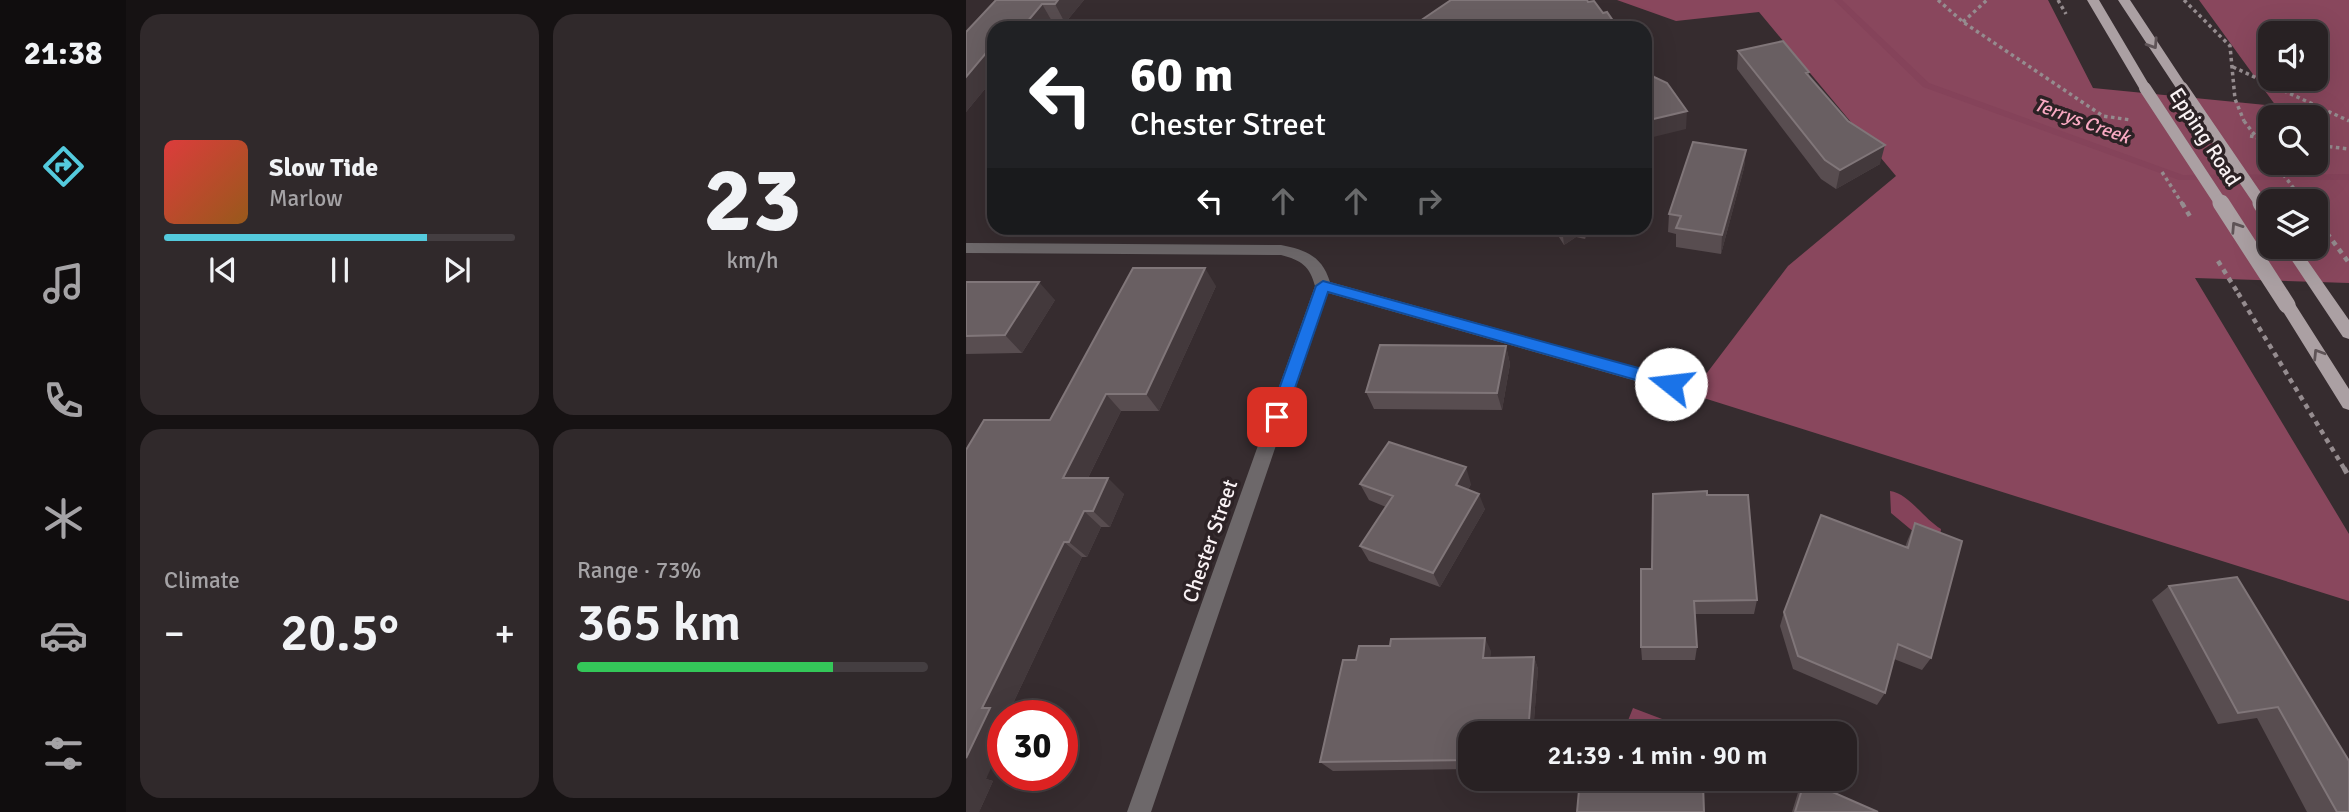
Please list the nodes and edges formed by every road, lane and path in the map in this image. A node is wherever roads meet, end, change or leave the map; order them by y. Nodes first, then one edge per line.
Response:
1 (1938, 0) edge
2 (1987, 0) edge
3 (2093, 0) edge
4 (2124, 0) edge
5 (2184, 0) edge
6 (1963, 22) junction
7 (2233, 67) junction
8 (2123, 109) dead end
9 (2103, 116) dead end
10 (2349, 121) edge
11 (2137, 132) dead end
12 (2258, 139) edge
13 (2328, 147) edge
14 (2349, 149) edge
15 (2159, 167) dead end
16 (2258, 199) edge
17 (2195, 224) dead end
18 (2328, 235) edge
19 (966, 248) edge
20 (2217, 259) dead end
21 (2298, 259) edge
22 (2349, 263) edge
23 (1323, 286) junction
24 (2349, 333) edge
25 (1671, 384) dead end
26 (2349, 403) edge
27 (2349, 477) edge
28 (1139, 812) edge

1 - 6 path
2 - 6 path
26 -> 3 main road, Epping Road, bridge
4 -> 16 main road, Epping Road, bridge
5 - 7 path
6 - 9 path
7 - 10 path
7 - 12 path, bridge
8 - 11 path
13 - 14 path
15 - 17 path, bridge
18 - 22 path
19 - 23 street
20 - 27 path, bridge
21 - 24 main road
23 - 25 street
23 - 28 street, Chester Street

